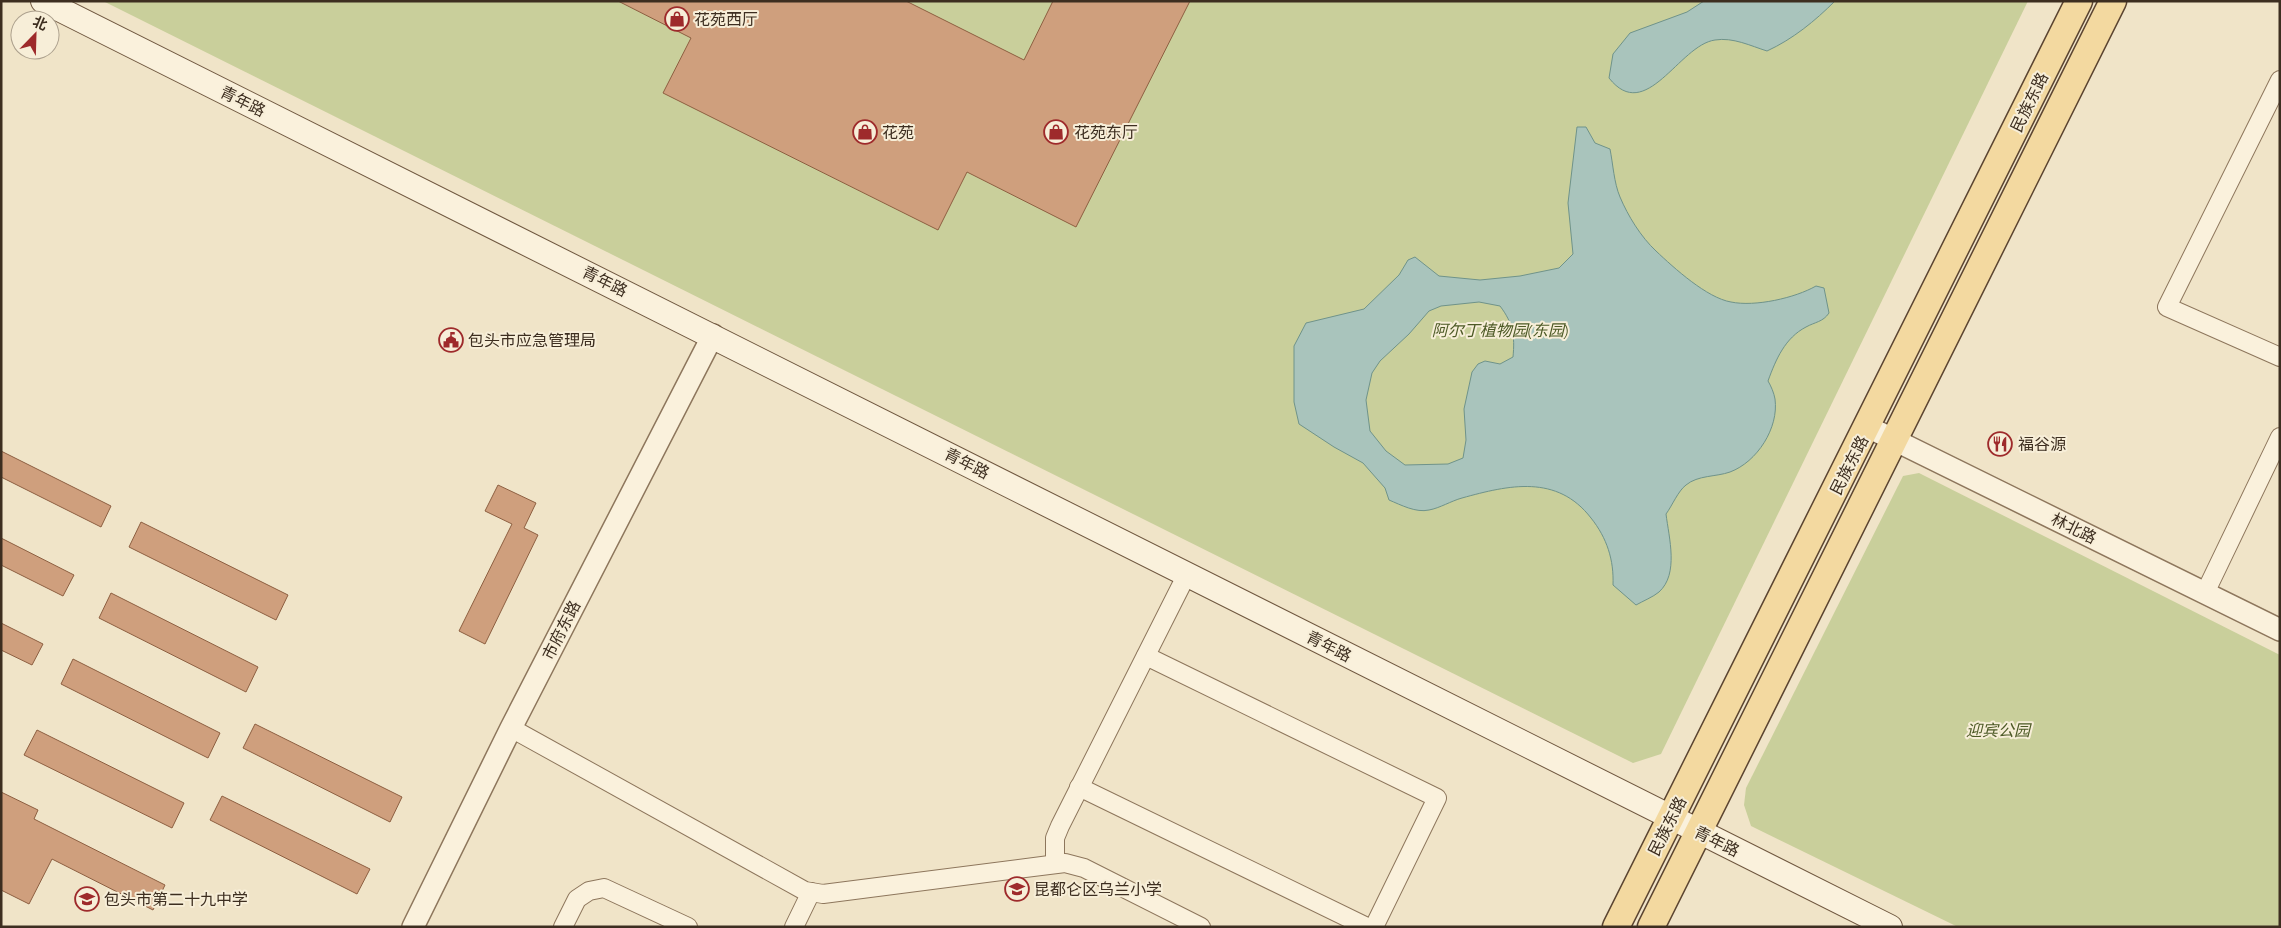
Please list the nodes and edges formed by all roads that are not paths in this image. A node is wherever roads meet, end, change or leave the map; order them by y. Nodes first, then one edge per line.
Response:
1 (43, 1) edge
2 (2079, 1) edge
3 (2113, 1) edge
4 (2280, 80) edge
5 (713, 335) junction
6 (2280, 357) edge
7 (1868, 427) junction
8 (2280, 437) edge
9 (1895, 440) junction
10 (1187, 574) junction
11 (2205, 593) junction
12 (2280, 630) edge
13 (1146, 656) junction
14 (511, 728) junction
15 (1079, 787) junction
16 (1671, 818) junction
17 (1698, 832) junction
18 (1055, 862) junction
19 (811, 892) junction
20 (413, 927) edge
21 (563, 927) edge
22 (688, 927) edge
23 (794, 927) edge
24 (1201, 927) edge
25 (1367, 927) edge
26 (1374, 927) edge
27 (1616, 927) edge
28 (1651, 927) edge
29 (1890, 927) edge

1 - 5 main road, 青年路
2 - 7 main road, 民族东路
3 - 9 main road, 民族东路
4 - 6 street
5 - 10 main road, 青年路
5 - 14 street, 市府东路
7 - 9 street, 林北路
7 - 16 main road, 民族东路
8 - 11 street
9 - 11 street, 林北路
9 - 17 main road, 民族东路
10 - 13 street
10 - 16 main road, 青年路
11 - 12 street, 林北路
13 - 15 street
13 - 26 street
14 - 19 street
14 - 20 street, 市府东路
15 - 18 street
15 - 25 street
16 - 17 main road, 青年路
16 - 27 main road, 民族东路
17 - 28 main road, 民族东路
17 - 29 main road, 青年路
18 - 19 street
18 - 24 street
19 - 23 street
21 - 22 street

